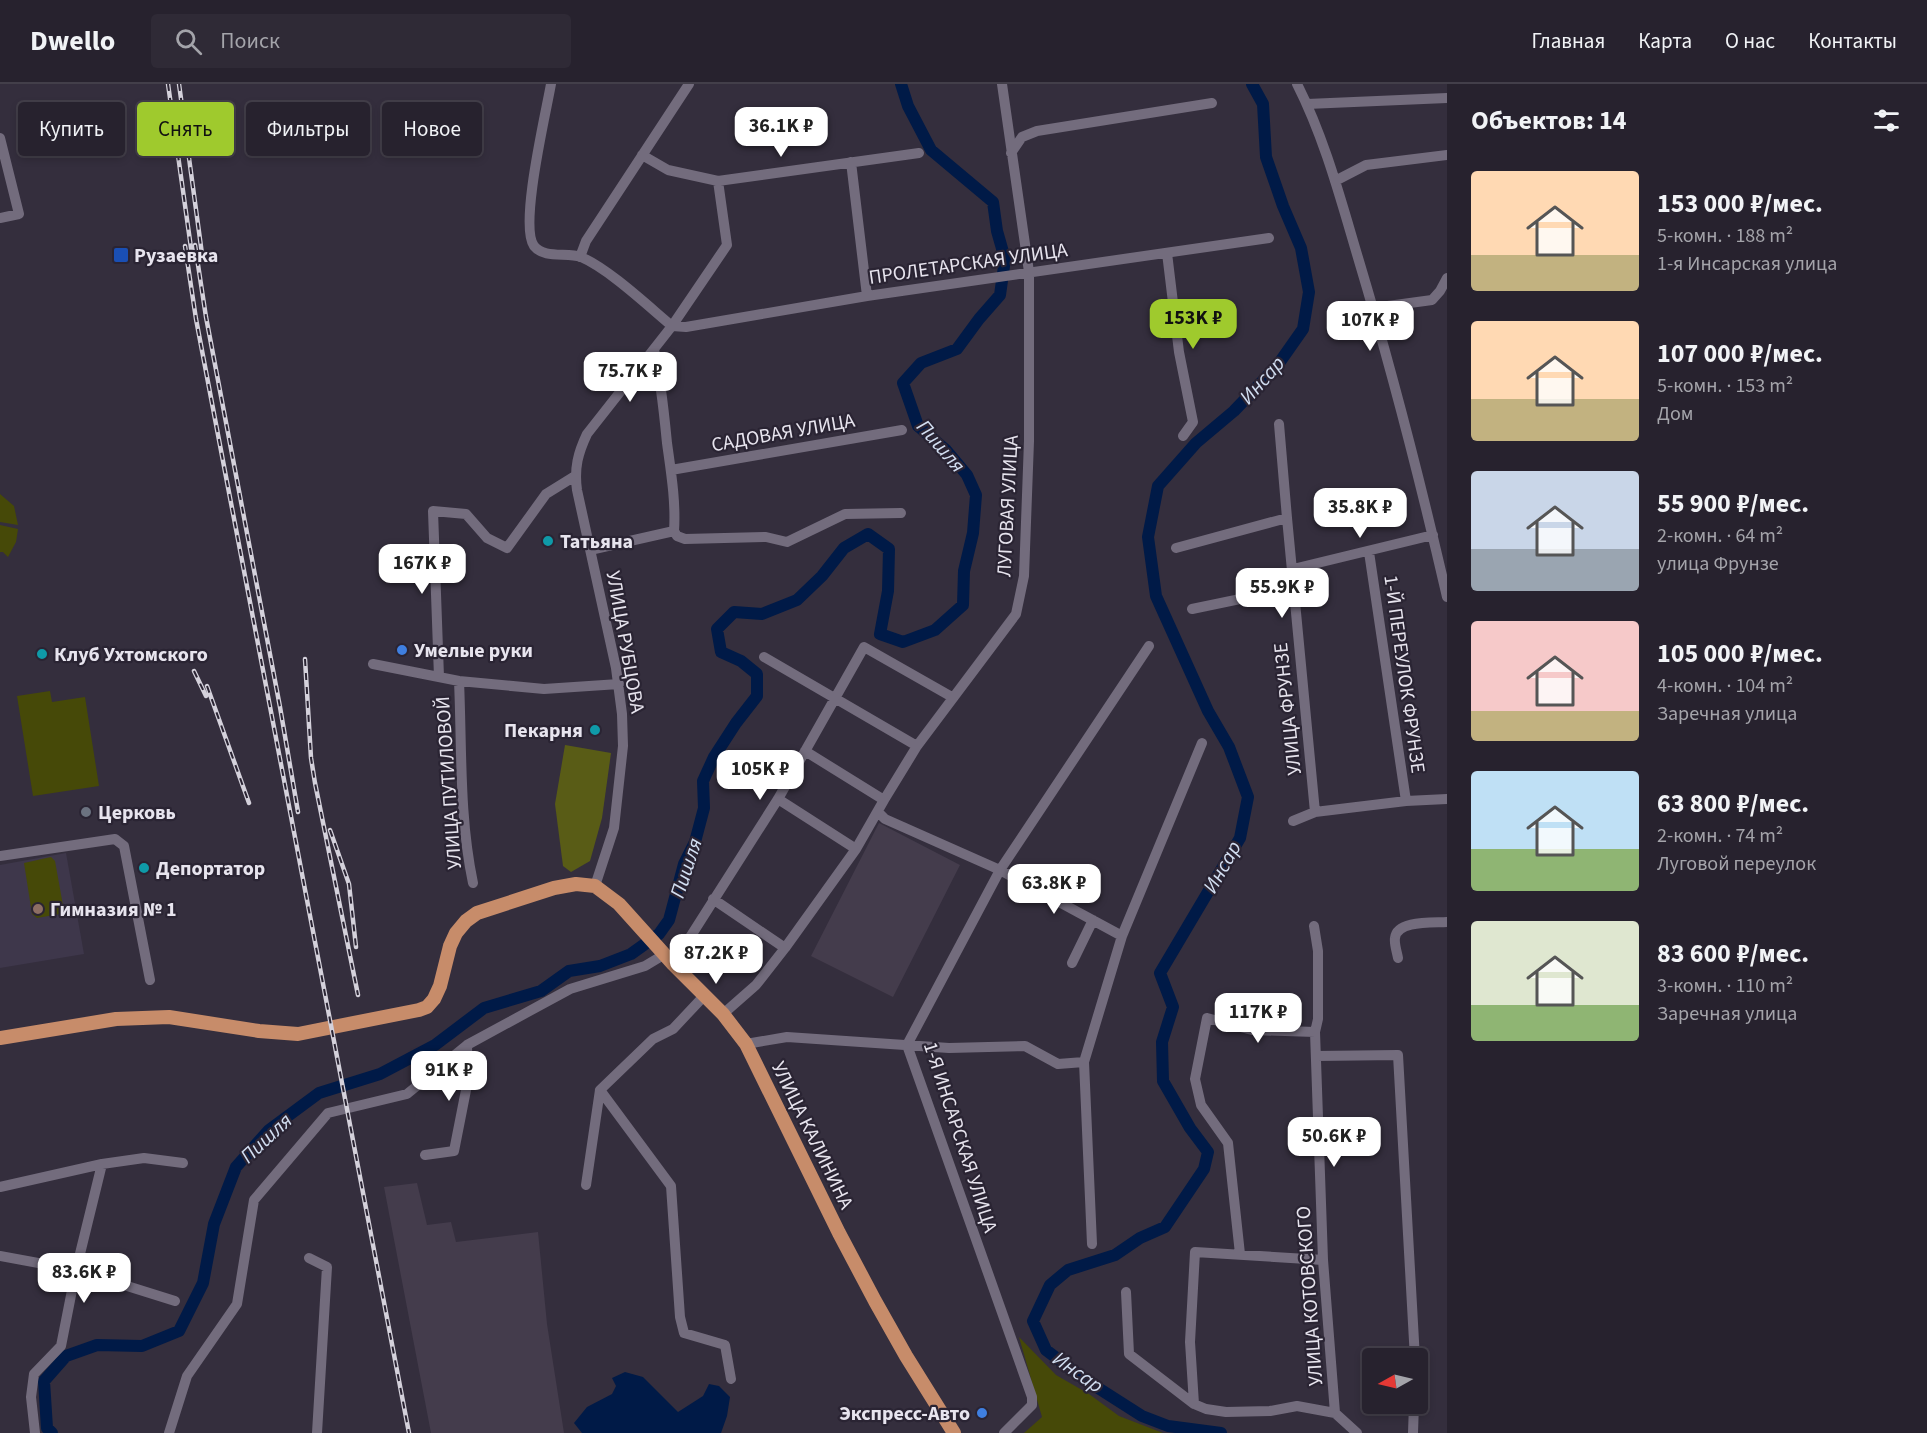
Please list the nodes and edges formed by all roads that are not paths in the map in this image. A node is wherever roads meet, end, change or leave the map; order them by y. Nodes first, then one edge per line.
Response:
1 (551, 84) edge
2 (689, 84) edge
3 (1002, 84) edge
4 (1297, 84) edge
5 (1447, 98) edge
6 (1212, 103) dead end
7 (1307, 104) junction
8 (0, 138) edge
9 (919, 153) dead end
10 (1011, 153) junction
11 (642, 155) junction
12 (1447, 155) edge
13 (850, 162) junction
14 (718, 181) junction
15 (1335, 181) junction
16 (0, 218) edge
17 (1269, 238) dead end
18 (1167, 254) junction
19 (580, 257) junction
20 (1029, 272) junction
21 (1447, 278) edge
22 (867, 296) junction
23 (1373, 308) junction
24 (672, 326) junction
25 (654, 350) junction
26 (1280, 424) dead end
27 (902, 430) dead end
28 (1183, 436) dead end
29 (670, 470) junction
30 (575, 476) junction
31 (901, 513) dead end
32 (1287, 518) junction
33 (674, 531) junction
34 (1433, 535) junction
35 (1176, 548) dead end
36 (590, 550) junction
37 (1369, 552) junction
38 (1293, 569) junction
39 (1293, 585) junction
40 (1447, 597) edge
41 (1192, 609) dead end
42 (1149, 646) dead end
43 (764, 657) dead end
44 (373, 664) dead end
45 (439, 677) junction
46 (459, 681) junction
47 (619, 684) junction
48 (952, 697) junction
49 (834, 698) junction
50 (1202, 743) dead end
51 (918, 746) junction
52 (805, 751) junction
53 (778, 799) junction
54 (1447, 799) edge
55 (884, 800) junction
56 (1406, 801) junction
57 (878, 812) junction
58 (1315, 812) junction
59 (1293, 821) dead end
60 (856, 849) junction
61 (0, 856) edge
62 (1000, 870) junction
63 (473, 883) dead end
64 (595, 886) junction
65 (713, 899) junction
66 (1093, 920) junction
67 (1447, 922) edge
68 (1314, 926) dead end
69 (1122, 936) junction
70 (785, 948) junction
71 (666, 955) junction
72 (1398, 958) dead end
73 (1072, 963) dead end
74 (150, 980) dead end
75 (704, 996) junction
76 (723, 1014) junction
77 (1315, 1032) junction
78 (0, 1038) edge
79 (746, 1044) junction
80 (467, 1045) junction
81 (907, 1045) junction
82 (1316, 1056) junction
83 (1084, 1062) junction
84 (600, 1090) junction
85 (425, 1155) dead end
86 (183, 1163) dead end
87 (102, 1164) junction
88 (586, 1185) dead end
89 (0, 1187) edge
90 (1092, 1244) dead end
91 (1240, 1254) junction
92 (0, 1256) edge
93 (309, 1258) dead end
94 (1323, 1260) junction
95 (76, 1270) junction
96 (1126, 1292) dead end
97 (175, 1301) dead end
98 (1413, 1348) edge
99 (731, 1379) dead end
100 (1194, 1404) junction
101 (1335, 1413) junction
102 (1414, 1414) edge
103 (35, 1433) edge
104 (170, 1433) edge
105 (317, 1433) edge
106 (954, 1433) edge
107 (1004, 1433) edge
108 (1358, 1433) edge
109 (1413, 1433) edge

1 - 19 street
2 - 11 street
3 - 10 street, ЛУГОВАЯ УЛИЦА
4 - 7 street
5 - 7 street
6 - 10 street
7 - 15 street
8 - 16 street
9 - 13 street
10 - 20 street, ЛУГОВАЯ УЛИЦА
11 - 14 street
11 - 19 street
12 - 15 street
13 - 14 street
13 - 22 street
14 - 24 street
15 - 23 street
17 - 18 street, ПРОЛЕТАРСКАЯ УЛИЦА
18 - 20 street, ПРОЛЕТАРСКАЯ УЛИЦА
18 - 28 street
19 - 24 street
20 - 22 street, ПРОЛЕТАРСКАЯ УЛИЦА
20 - 48 street, ЛУГОВАЯ УЛИЦА
21 - 23 street
22 - 24 street, ПРОЛЕТАРСКАЯ УЛИЦА
23 - 34 street
24 - 25 street
25 - 29 street
25 - 30 street
26 - 32 street, УЛИЦА ФРУНЗЕ
27 - 29 street, САДОВАЯ УЛИЦА
29 - 33 street
30 - 36 street, УЛИЦА РУБЦОВА
30 - 45 street
31 - 33 street
32 - 35 street
32 - 38 street, УЛИЦА ФРУНЗЕ
33 - 36 street
34 - 37 street, 1-Й ПЕРЕУЛОК ФРУНЗЕ
34 - 40 street
36 - 47 street, УЛИЦА РУБЦОВА
37 - 38 street, 1-Й ПЕРЕУЛОК ФРУНЗЕ
37 - 56 street, 1-Й ПЕРЕУЛОК ФРУНЗЕ
38 - 39 street, УЛИЦА ФРУНЗЕ
39 - 41 street
39 - 58 street, УЛИЦА ФРУНЗЕ
42 - 62 street, 1-Я ИНСАРСКАЯ УЛИЦА
43 - 49 street
44 - 45 street
45 - 46 street
46 - 47 street
46 - 63 street, УЛИЦА ПУТИЛОВОЙ
47 - 64 street, УЛИЦА РУБЦОВА
48 - 49 street
48 - 51 street, ЛУГОВАЯ УЛИЦА
49 - 51 street
49 - 52 street
50 - 69 street
51 - 55 street, ЛУГОВАЯ УЛИЦА
52 - 53 street
52 - 55 street
53 - 60 street
53 - 65 street
54 - 56 street
55 - 57 street, ЛУГОВАЯ УЛИЦА
56 - 58 street
57 - 60 street, ЛУГОВАЯ УЛИЦА
57 - 62 street
58 - 59 street
60 - 70 street, ЛУГОВАЯ УЛИЦА
61 - 74 street
62 - 66 street
62 - 81 street, 1-Я ИНСАРСКАЯ УЛИЦА
64 - 71 main road, УЛИЦА КАЛИНИНА
64 - 78 main road
65 - 70 street
65 - 71 street
66 - 69 street
66 - 73 street
67 - 72 street
68 - 77 street, УЛИЦА КОТОВСКОГО
69 - 83 street
70 - 76 street, ЛУГОВАЯ УЛИЦА
71 - 75 main road, УЛИЦА КАЛИНИНА
71 - 80 street
75 - 76 main road, УЛИЦА КАЛИНИНА
75 - 84 street
76 - 79 main road, УЛИЦА КАЛИНИНА
77 - 82 street, УЛИЦА КОТОВСКОГО
77 - 91 street
79 - 81 street
79 - 106 main road, УЛИЦА КАЛИНИНА
80 - 85 street
80 - 104 street
81 - 83 street
81 - 107 street, 1-Я ИНСАРСКАЯ УЛИЦА
82 - 94 street, УЛИЦА КОТОВСКОГО
82 - 98 street
83 - 90 street
84 - 88 street
84 - 99 street
86 - 87 street
87 - 89 street
87 - 95 street
91 - 94 street
91 - 100 street
92 - 95 street
93 - 105 street
94 - 101 street, УЛИЦА КОТОВСКОГО
95 - 97 street
95 - 103 street
96 - 100 street
100 - 101 street
101 - 108 street
102 - 109 street

